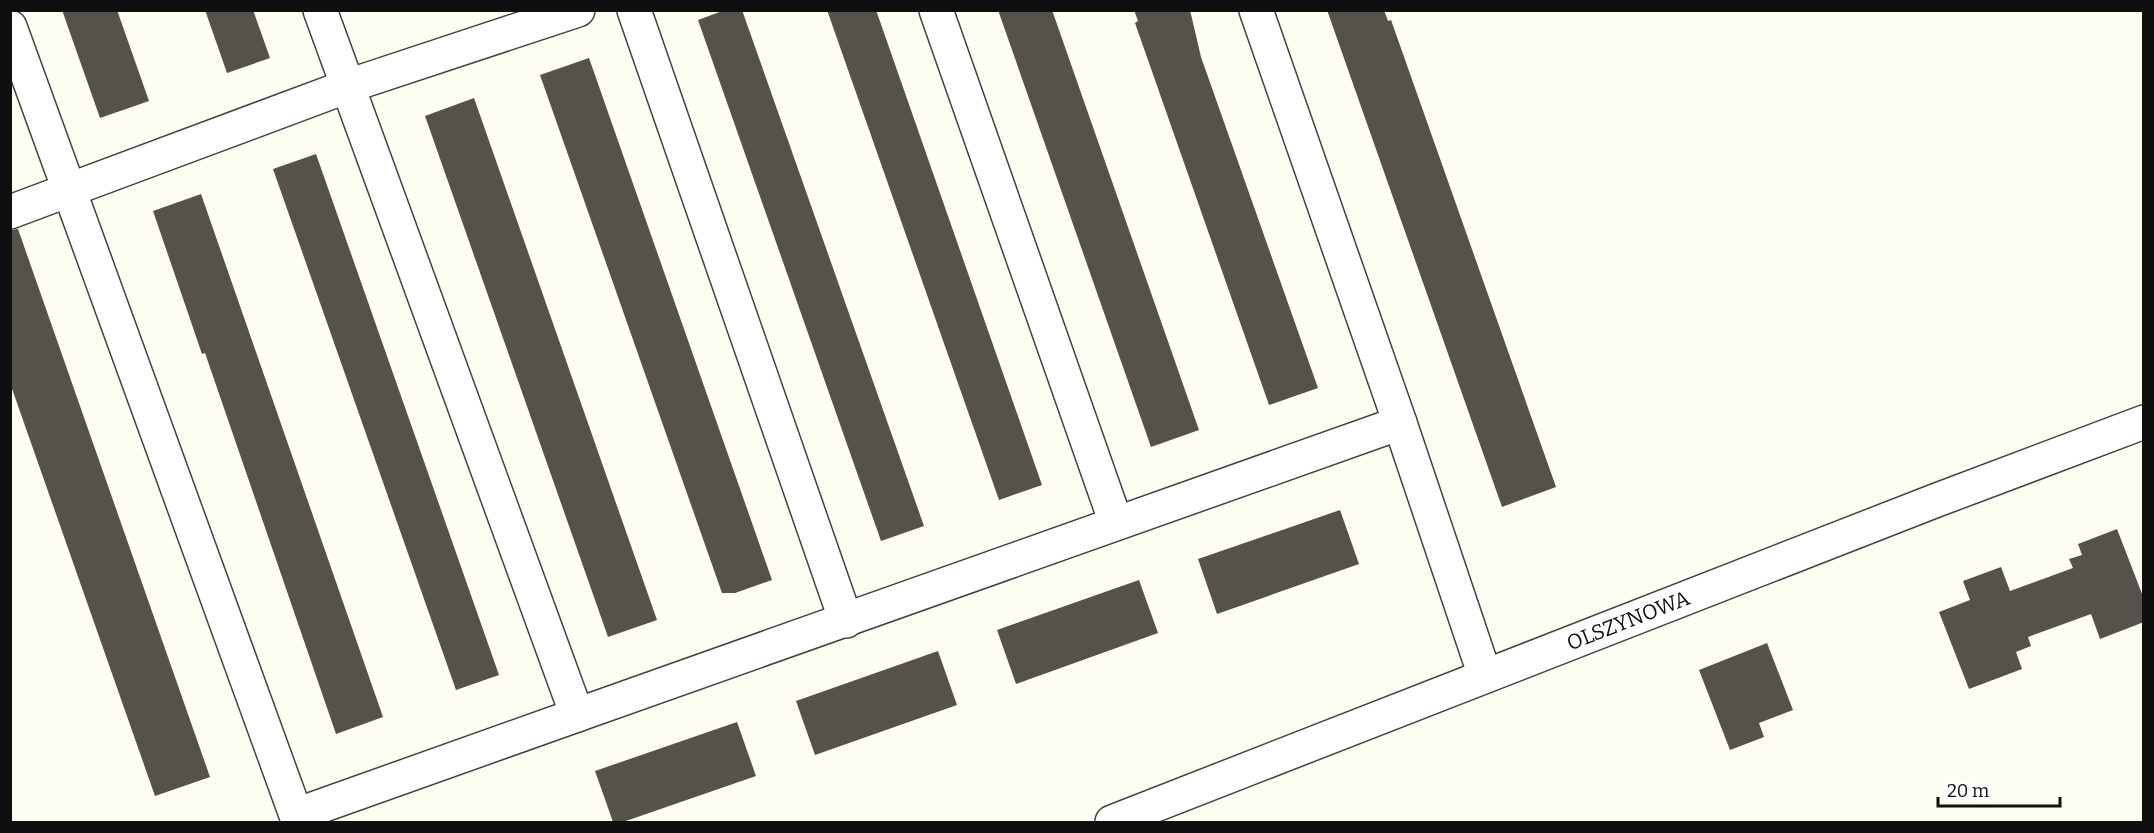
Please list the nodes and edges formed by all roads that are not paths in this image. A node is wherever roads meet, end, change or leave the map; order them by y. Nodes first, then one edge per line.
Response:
1 (320, 10) edge
2 (578, 10) edge
3 (634, 10) edge
4 (936, 10) edge
5 (1256, 10) edge
6 (10, 27) edge
7 (348, 86) junction
8 (72, 191) junction
9 (10, 212) edge
10 (2144, 422) edge
11 (1400, 423) junction
12 (1116, 523) junction
13 (846, 621) junction
14 (1485, 676) junction
15 (577, 716) junction
16 (1112, 822) edge

1 - 7 street
2 - 7 street
3 - 13 street
4 - 12 street
5 - 11 street
6 - 8 street
7 - 8 street
7 - 15 street
8 - 9 street
8 - 15 street
10 - 14 street, OLSZYNOWA
11 - 12 street
11 - 14 street
12 - 13 street
13 - 15 street
14 - 16 street, OLSZYNOWA

